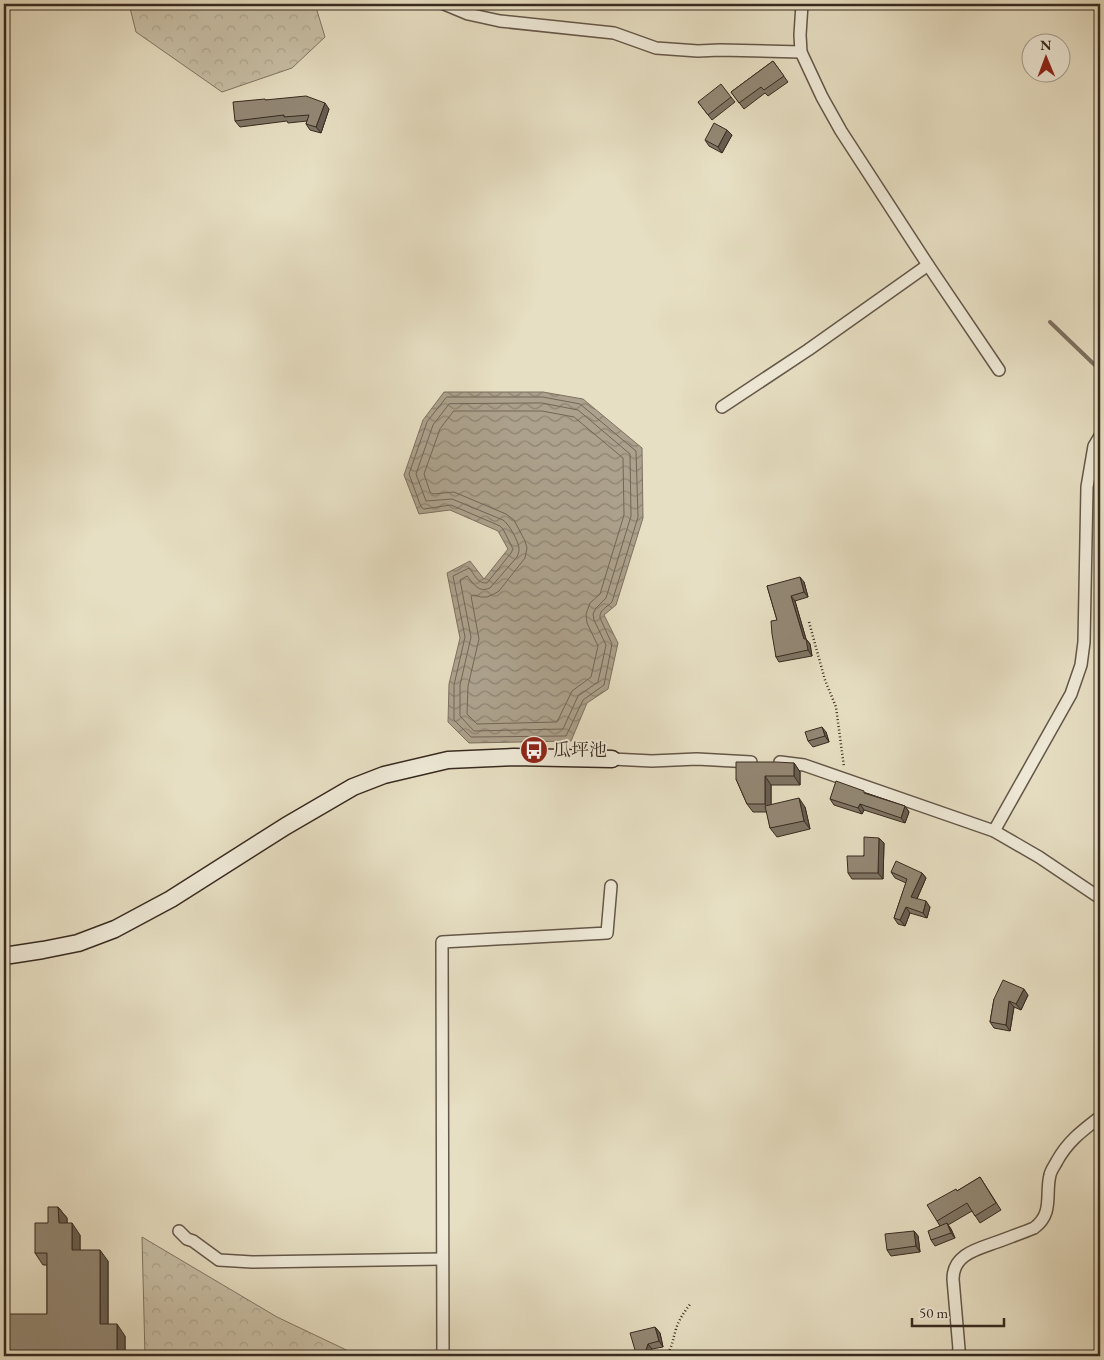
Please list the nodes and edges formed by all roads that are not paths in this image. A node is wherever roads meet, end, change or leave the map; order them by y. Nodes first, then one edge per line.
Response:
1 (444, 4) edge
2 (802, 4) edge
3 (801, 52) junction
4 (928, 265) junction
5 (1000, 370) dead end
6 (722, 407) dead end
7 (1100, 436) edge
8 (612, 759) joint
9 (994, 831) junction
10 (611, 886) dead end
11 (1100, 898) edge
12 (4, 956) edge
13 (1100, 1117) edge
14 (179, 1231) dead end
15 (442, 1260) junction
16 (443, 1356) edge
17 (957, 1356) edge

1 - 3 street
2 - 3 street
3 - 4 street
4 - 5 street
4 - 6 street
7 - 9 street
8 - 9 street
8 - 12 street
9 - 11 street
10 - 15 street
13 - 17 street
14 - 15 street
15 - 16 street

